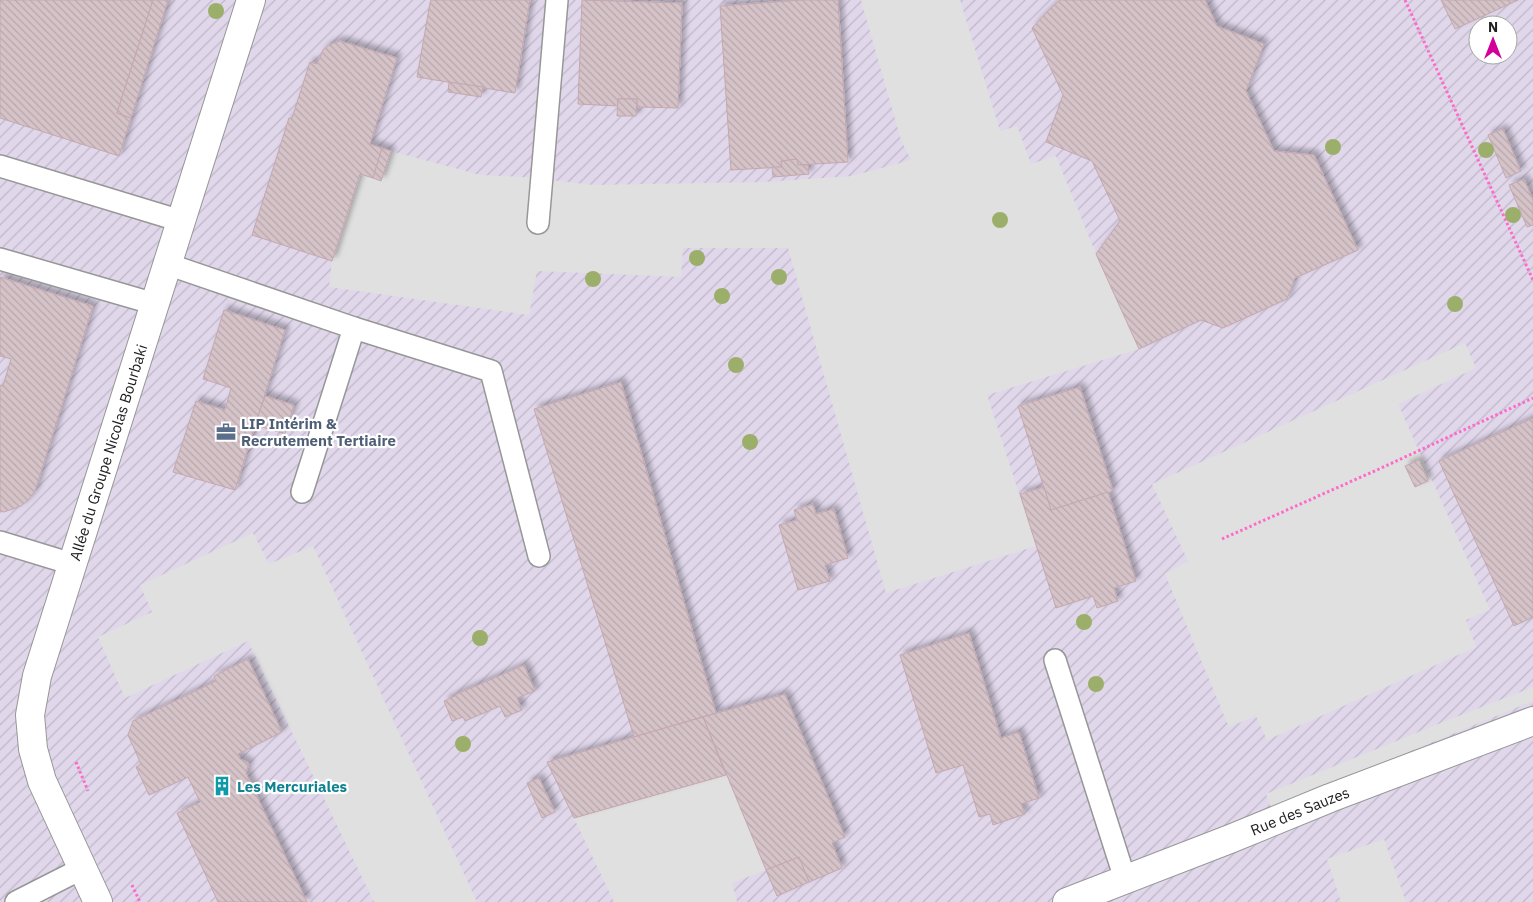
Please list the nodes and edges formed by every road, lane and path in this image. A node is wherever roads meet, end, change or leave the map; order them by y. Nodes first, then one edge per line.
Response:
1 (251, 0) edge
2 (557, 0) edge
3 (1405, 0) edge
4 (0, 166) edge
5 (180, 221) junction
6 (538, 223) dead end
7 (0, 259) edge
8 (167, 264) junction
9 (1533, 280) edge
10 (155, 304) junction
11 (354, 328) junction
12 (1533, 398) edge
13 (302, 492) dead end
14 (1222, 539) dead end
15 (0, 542) edge
16 (539, 556) dead end
17 (72, 564) junction
18 (1055, 660) dead end
19 (1533, 721) edge
20 (73, 756) dead end
21 (89, 792) dead end
22 (83, 868) junction
23 (128, 877) dead end
24 (1126, 879) junction
25 (16, 902) edge
26 (98, 902) edge
27 (140, 902) edge
28 (1067, 902) edge

1 - 5 street, Allée du Groupe Nicolas Bourbaki
2 - 6 lane
3 - 9 path
4 - 5 lane
5 - 8 street, Allée du Groupe Nicolas Bourbaki
7 - 10 lane
8 - 10 street, Allée du Groupe Nicolas Bourbaki
8 - 11 lane
10 - 17 street, Allée du Groupe Nicolas Bourbaki
11 - 13 lane
11 - 16 lane
12 - 14 path
15 - 17 lane
17 - 22 street, Allée du Groupe Nicolas Bourbaki
18 - 24 lane
19 - 24 street, Rue des Sauzes
20 - 21 path
22 - 25 lane
22 - 26 street, Allée du Groupe Nicolas Bourbaki
23 - 27 path
24 - 28 street, Rue des Sauzes

